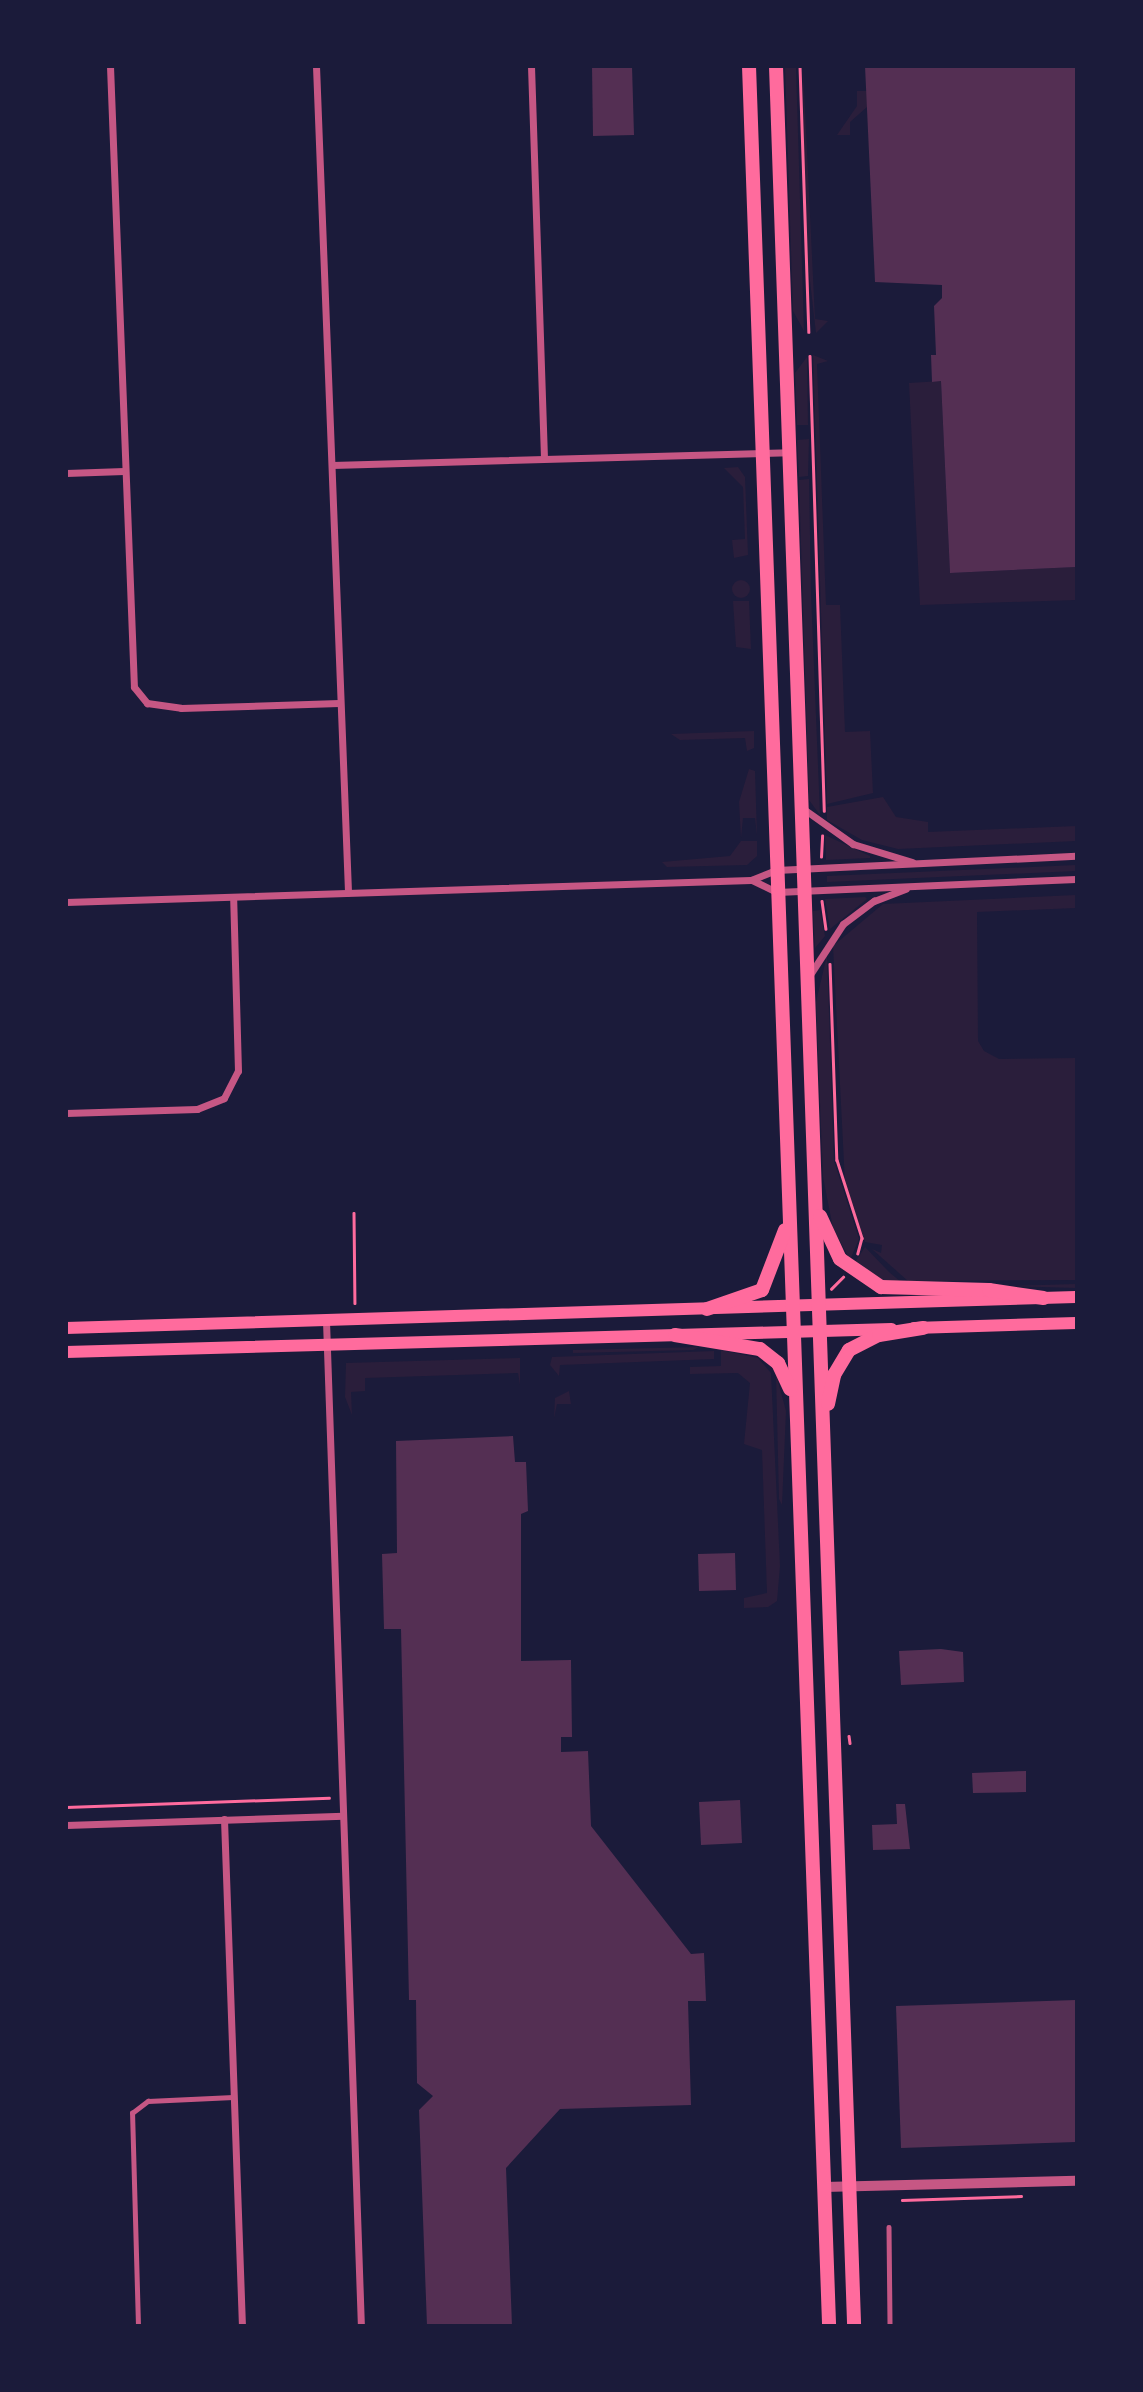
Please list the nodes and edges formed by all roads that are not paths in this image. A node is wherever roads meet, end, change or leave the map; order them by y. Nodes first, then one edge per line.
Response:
1 (110, 66) edge
2 (316, 66) edge
3 (531, 66) edge
4 (749, 66) edge
5 (776, 66) edge
6 (789, 452) junction
7 (763, 453) junction
8 (544, 458) junction
9 (332, 465) junction
10 (124, 471) junction
11 (66, 473) edge
12 (339, 703) junction
13 (800, 786) junction
14 (1076, 856) edge
15 (923, 864) junction
16 (802, 869) junction
17 (776, 870) junction
18 (1076, 879) edge
19 (751, 880) junction
20 (927, 886) junction
21 (803, 891) junction
22 (348, 892) junction
23 (777, 892) junction
24 (233, 897) junction
25 (66, 902) edge
26 (807, 1008) junction
27 (66, 1113) edge
28 (814, 1186) junction
29 (788, 1208) junction
30 (1076, 1297) edge
31 (1043, 1298) junction
32 (818, 1306) junction
33 (792, 1307) junction
34 (707, 1309) junction
35 (326, 1321) junction
36 (1076, 1323) edge
37 (66, 1328) edge
38 (923, 1328) junction
39 (819, 1331) junction
40 (792, 1332) junction
41 (675, 1335) junction
42 (327, 1345) junction
43 (66, 1352) edge
44 (795, 1410) junction
45 (823, 1454) junction
46 (343, 1815) junction
47 (224, 1819) junction
48 (66, 1825) edge
49 (233, 2097) junction
50 (1076, 2181) edge
51 (824, 2187) junction
52 (849, 2187) junction
53 (889, 2227) dead end
54 (138, 2326) edge
55 (242, 2326) edge
56 (361, 2326) edge
57 (829, 2326) edge
58 (854, 2326) edge
59 (890, 2326) edge

1 - 10 street
2 - 9 street
3 - 8 street
4 - 7 main road
5 - 6 main road
6 - 7 street
6 - 13 main road
7 - 8 street
7 - 17 main road
8 - 9 street
9 - 12 street
10 - 11 street
10 - 12 street
12 - 22 street
13 - 15 street
13 - 16 main road
14 - 15 street
15 - 16 street
16 - 17 street
16 - 21 main road
17 - 19 street
17 - 23 main road
18 - 20 street
19 - 22 street
19 - 23 street
20 - 21 street
20 - 26 street
21 - 23 street
21 - 26 main road
22 - 24 street
23 - 29 main road
24 - 25 street
24 - 27 street
26 - 28 main road
28 - 31 main road
28 - 32 main road
29 - 33 main road
29 - 34 main road
30 - 31 main road
31 - 32 main road
32 - 33 main road
32 - 39 main road
33 - 34 main road
33 - 40 main road
34 - 35 main road
35 - 37 main road
35 - 42 street
36 - 38 main road
38 - 39 main road
38 - 45 main road
39 - 40 main road
39 - 45 main road
40 - 41 main road
40 - 44 main road
41 - 42 main road
41 - 44 main road
42 - 43 main road
42 - 46 street
44 - 51 main road
45 - 52 main road
46 - 47 street
46 - 56 street
47 - 48 street
47 - 49 street
49 - 54 lane
49 - 55 street
50 - 52 street
51 - 52 street
51 - 57 main road
52 - 58 main road
53 - 59 lane

